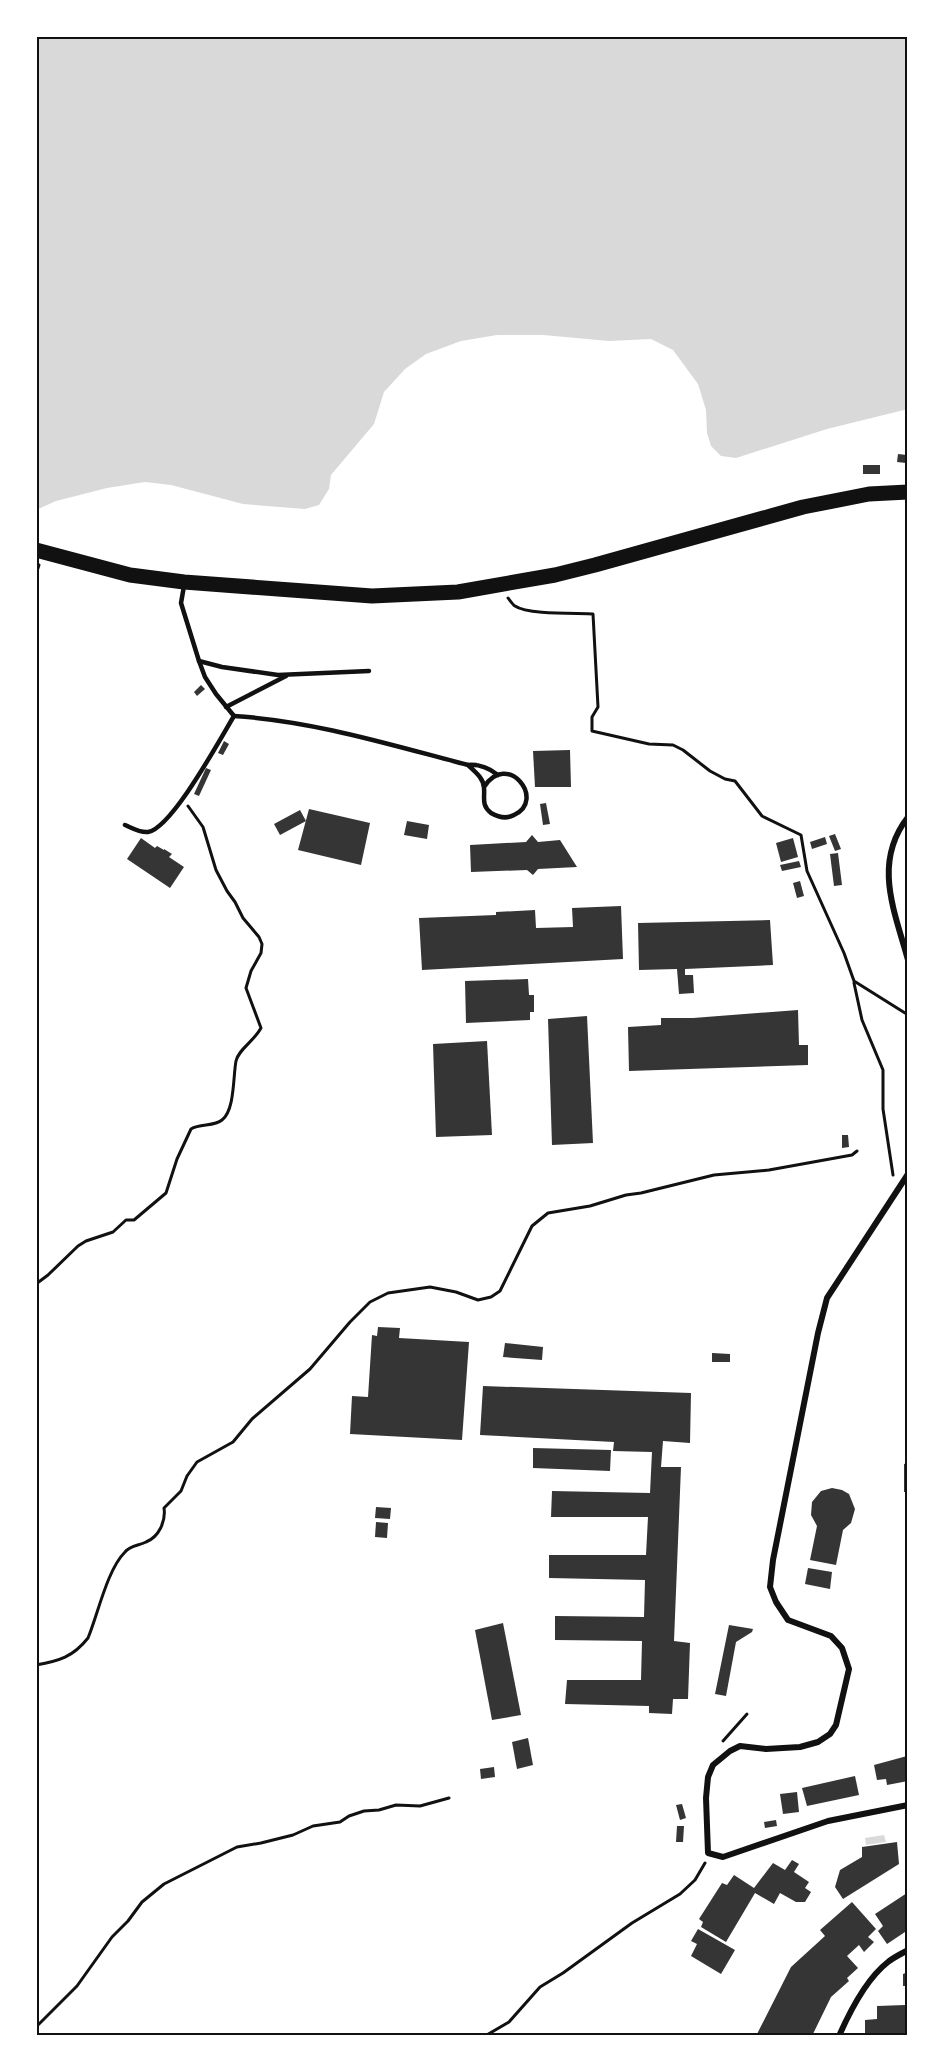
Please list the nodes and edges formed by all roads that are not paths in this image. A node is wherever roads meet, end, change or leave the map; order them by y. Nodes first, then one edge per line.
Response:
1 (908, 492) edge
2 (36, 550) edge
3 (184, 582) junction
4 (199, 661) junction
5 (369, 671) dead end
6 (288, 675) junction
7 (226, 707) junction
8 (234, 716) junction
9 (468, 765) junction
10 (498, 775) junction
11 (484, 788) junction
12 (908, 817) edge
13 (125, 825) dead end
14 (908, 960) edge
15 (908, 1174) edge
16 (908, 1805) edge
17 (908, 1950) edge
18 (839, 2036) edge

1 - 3 main road
2 - 3 main road
3 - 4 lane
4 - 6 lane
4 - 7 lane
5 - 6 lane
6 - 7 lane
7 - 8 lane
8 - 9 lane
8 - 13 lane
9 - 10 lane
9 - 11 lane
10 - 11 lane
10 - 11 lane
12 - 14 street
15 - 16 street
17 - 18 street

